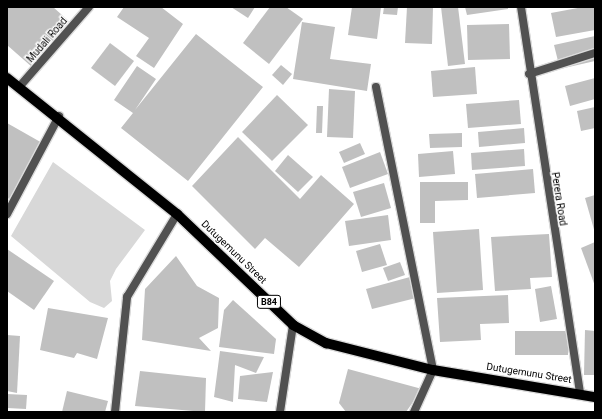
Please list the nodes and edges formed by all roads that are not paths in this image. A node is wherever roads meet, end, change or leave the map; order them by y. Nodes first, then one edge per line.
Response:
1 (89, 7) edge
2 (521, 7) edge
3 (595, 53) edge
4 (529, 74) junction
5 (7, 78) edge
6 (20, 86) junction
7 (376, 87) dead end
8 (59, 116) junction
9 (7, 214) edge
10 (177, 214) junction
11 (293, 325) junction
12 (433, 370) junction
13 (580, 393) junction
14 (595, 397) edge
15 (115, 412) edge
16 (280, 412) edge
17 (414, 412) edge

1 - 6 street, Mudali Road
2 - 4 street, Perera Road
3 - 4 street
4 - 13 street, Perera Road
5 - 6 main road, Dutugemunu Street / B84
6 - 8 main road, Dutugemunu Street / B84
7 - 12 street
8 - 9 street
8 - 10 main road, Dutugemunu Street / B84
10 - 11 main road, Dutugemunu Street / B84
10 - 15 street
11 - 12 main road, Dutugemunu Street / B84
11 - 16 street
12 - 13 main road, Dutugemunu Street / B84
12 - 17 street
13 - 14 main road, Dutugemunu Street / B84

